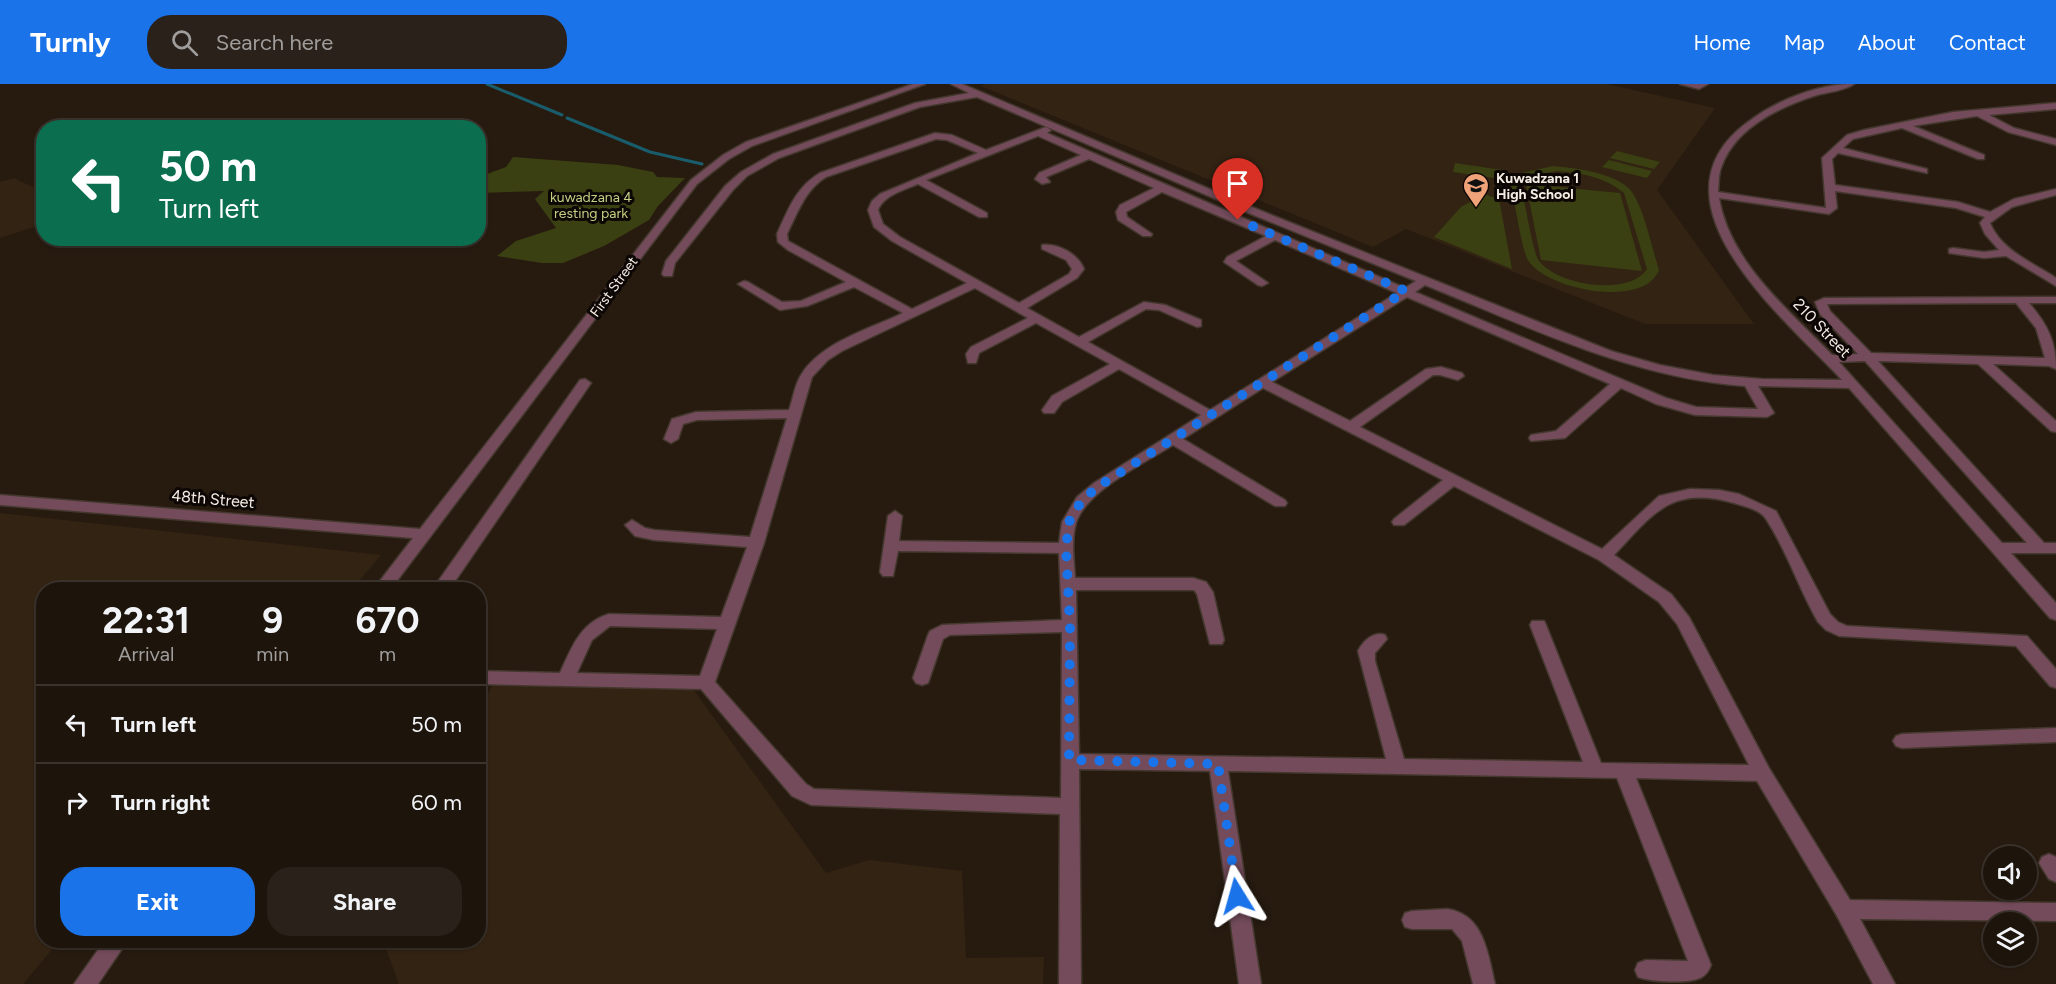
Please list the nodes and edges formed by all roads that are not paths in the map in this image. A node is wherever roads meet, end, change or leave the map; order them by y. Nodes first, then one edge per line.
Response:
1 (921, 84) edge
2 (955, 84) edge
3 (1684, 84) edge
4 (1704, 84) edge
5 (1850, 84) edge
6 (978, 94) junction
7 (2056, 106) edge
8 (1977, 112) junction
9 (1903, 125) junction
10 (1059, 129) junction
11 (1039, 133) junction
12 (2056, 142) edge
13 (1835, 149) junction
14 (985, 153) junction
15 (1088, 156) junction
16 (1980, 157) dead end
17 (1924, 171) dead end
18 (918, 180) junction
19 (1045, 182) dead end
20 (1830, 187) junction
21 (1162, 188) junction
22 (2056, 192) edge
23 (1713, 194) junction
24 (983, 215) dead end
25 (1991, 216) junction
26 (1147, 234) dead end
27 (1275, 236) junction
28 (1046, 247) dead end
29 (1953, 251) dead end
30 (2009, 252) junction
31 (668, 274) dead end
32 (1425, 280) junction
33 (855, 282) junction
34 (1262, 283) dead end
35 (2056, 283) edge
36 (744, 284) dead end
37 (975, 284) junction
38 (1406, 291) junction
39 (2056, 300) edge
40 (2020, 301) junction
41 (1019, 308) junction
42 (911, 313) junction
43 (1036, 318) junction
44 (1197, 323) dead end
45 (1080, 341) junction
46 (1868, 357) junction
47 (1830, 359) junction
48 (972, 360) dead end
49 (1981, 360) junction
50 (1120, 363) junction
51 (2054, 364) edge
52 (1458, 376) dead end
53 (1749, 382) junction
54 (585, 383) dead end
55 (1264, 383) junction
56 (1619, 383) junction
57 (1851, 384) junction
58 (1049, 410) dead end
59 (794, 414) junction
60 (1210, 415) junction
61 (1351, 428) junction
62 (2056, 428) edge
63 (1536, 438) dead end
64 (671, 439) dead end
65 (1173, 439) junction
66 (1454, 479) junction
67 (0, 500) edge
68 (1280, 503) dead end
69 (895, 516) dead end
70 (1399, 522) dead end
71 (632, 525) dead end
72 (423, 534) junction
73 (756, 543) junction
74 (891, 546) junction
75 (1066, 548) junction
76 (1997, 548) junction
77 (2048, 548) edge
78 (1604, 556) junction
79 (888, 572) dead end
80 (387, 582) edge
81 (446, 582) edge
82 (1068, 584) junction
83 (2056, 614) edge
84 (727, 623) junction
85 (1538, 625) dead end
86 (1070, 626) junction
87 (1379, 639) dead end
88 (1216, 640) dead end
89 (486, 677) edge
90 (922, 678) dead end
91 (566, 679) junction
92 (2056, 681) edge
93 (706, 683) junction
94 (2056, 735) edge
95 (1902, 741) dead end
96 (1069, 760) junction
97 (1218, 764) junction
98 (1397, 767) junction
99 (1595, 770) junction
100 (1623, 770) junction
101 (1761, 773) junction
102 (1069, 806) junction
103 (1844, 909) junction
104 (2056, 912) edge
105 (1412, 920) dead end
106 (112, 948) edge
107 (1646, 970) dead end
108 (85, 984) edge
109 (1070, 984) edge
110 (1250, 984) edge
111 (1484, 984) edge
112 (1884, 984) edge

1 - 72 street, First Street
2 - 6 street
3 - 4 street
5 - 23 street
6 - 10 street
6 - 31 street
7 - 8 street
8 - 9 street
8 - 12 street
9 - 13 street
9 - 16 street
10 - 11 street
10 - 32 street
11 - 14 street
11 - 15 street
13 - 17 street
13 - 20 street
14 - 18 street
14 - 33 street
15 - 19 street
15 - 21 street
18 - 24 street
18 - 37 street
20 - 23 street
20 - 25 street
21 - 26 street
21 - 27 street
22 - 25 street
23 - 47 street, 210 Street
25 - 30 street
27 - 34 street
27 - 38 street
28 - 41 street
29 - 30 street
30 - 35 street
32 - 38 street
32 - 53 street
33 - 36 street
33 - 42 street
37 - 41 street
37 - 42 street
38 - 55 street
38 - 56 street
39 - 40 street
40 - 46 street
40 - 51 street
41 - 43 street
42 - 59 street
43 - 45 street
43 - 48 street
44 - 45 street
45 - 50 street
46 - 47 street
46 - 49 street
46 - 77 street
47 - 57 street, 210 Street
49 - 51 street
49 - 62 street
50 - 58 street
50 - 60 street
52 - 61 street
53 - 56 street
53 - 57 street
54 - 81 street
55 - 60 street
55 - 61 street
56 - 63 street
57 - 76 street, 210 Street
59 - 64 street
59 - 73 street
60 - 65 street
61 - 66 street
65 - 68 street
65 - 75 street
66 - 70 street
66 - 78 street
67 - 72 street, 48th Street
69 - 74 street
71 - 73 street
72 - 80 street, First Street
73 - 84 street
74 - 75 street
74 - 79 street
75 - 82 street
76 - 77 street
76 - 83 street, 210 Street
78 - 92 street
78 - 101 street
82 - 86 street
82 - 88 street
84 - 91 street
84 - 93 street
85 - 99 street
86 - 90 street
86 - 96 street
87 - 98 street
89 - 91 street
91 - 93 street
93 - 102 street
94 - 95 street
96 - 97 street
96 - 102 street
97 - 98 street
97 - 110 street
98 - 99 street
99 - 100 street
100 - 101 street
100 - 107 street
101 - 103 street
102 - 109 street
103 - 104 street
103 - 112 street
105 - 111 street
106 - 108 street

